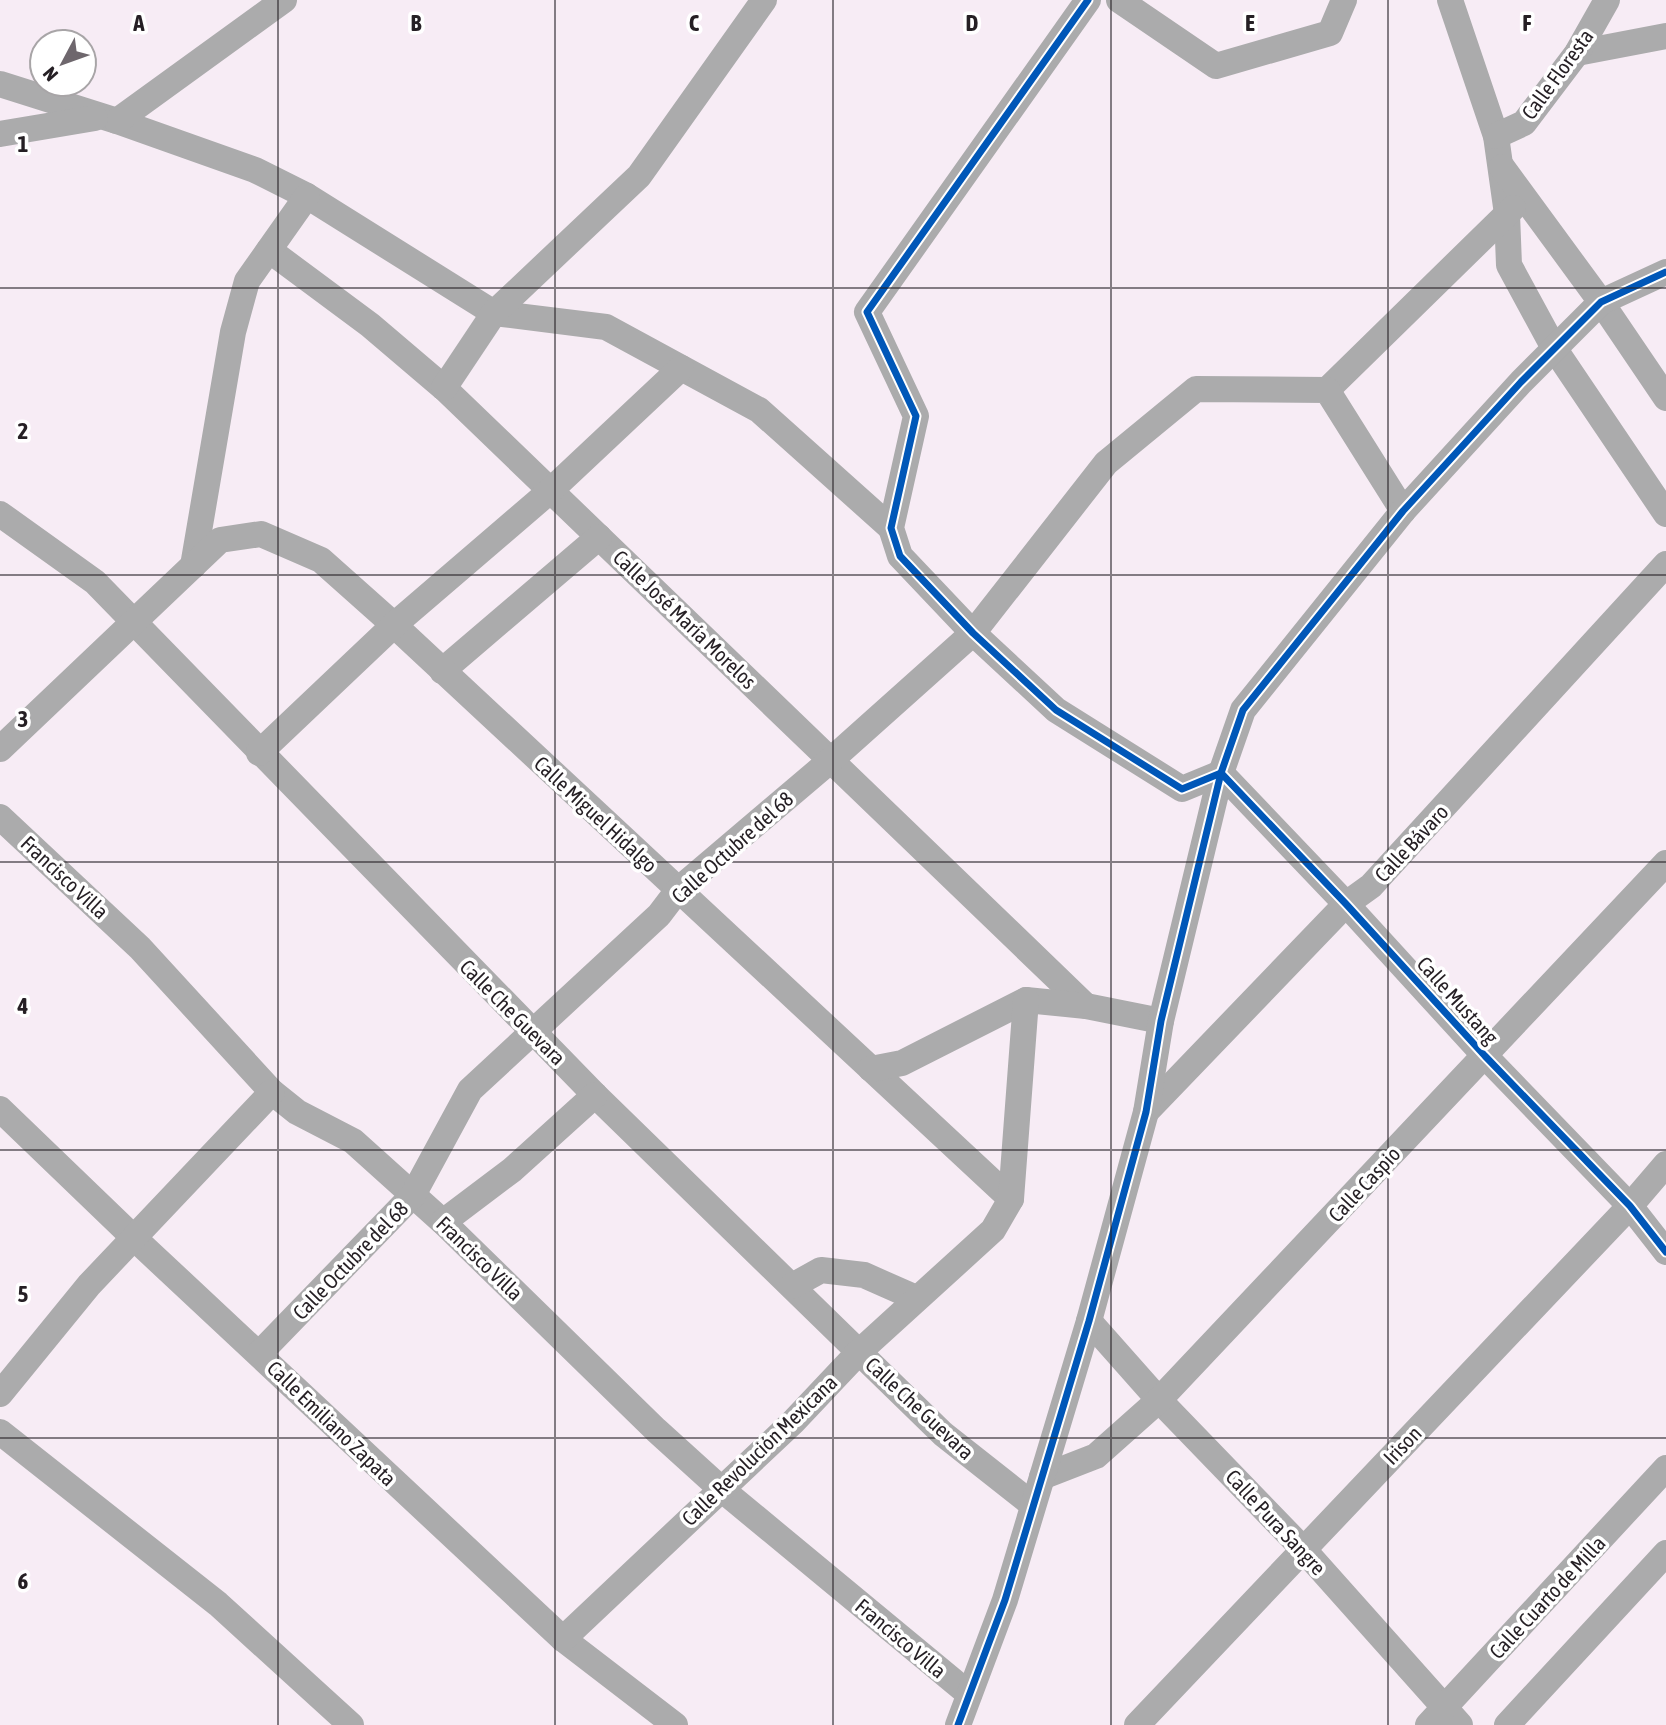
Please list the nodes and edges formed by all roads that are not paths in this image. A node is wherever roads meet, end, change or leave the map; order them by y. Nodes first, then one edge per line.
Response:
1 (284, 0) edge
2 (764, 0) edge
3 (1088, 0) edge
4 (1119, 0) edge
5 (1344, 0) edge
6 (1450, 0) edge
7 (1607, 0) edge
8 (1666, 36) edge
9 (1577, 53) junction
10 (0, 84) edge
11 (108, 119) junction
12 (0, 134) edge
13 (1496, 136) junction
14 (307, 196) junction
15 (1516, 206) junction
16 (269, 250) junction
17 (1666, 272) edge
18 (1601, 302) junction
19 (494, 313) junction
20 (1554, 349) junction
21 (681, 368) junction
22 (444, 388) junction
23 (1327, 390) junction
24 (1666, 398) edge
25 (550, 491) junction
26 (1403, 511) junction
27 (0, 514) edge
28 (1666, 514) edge
29 (891, 527) junction
30 (599, 537) junction
31 (1666, 564) edge
32 (193, 566) junction
33 (135, 622) junction
34 (394, 625) junction
35 (973, 633) junction
36 (442, 671) junction
37 (0, 749) edge
38 (259, 753) junction
39 (831, 760) junction
40 (1221, 773) junction
41 (0, 817) edge
42 (1666, 863) edge
43 (678, 890) junction
44 (1346, 904) junction
45 (1026, 1000) junction
46 (1086, 1006) junction
47 (1161, 1021) junction
48 (532, 1032) junction
49 (1485, 1056) junction
50 (871, 1069) junction
51 (272, 1092) junction
52 (595, 1095) junction
53 (0, 1109) edge
54 (1146, 1112) junction
55 (1666, 1164) edge
56 (413, 1195) junction
57 (1010, 1199) junction
58 (1630, 1206) junction
59 (443, 1222) junction
60 (133, 1237) junction
61 (1666, 1252) edge
62 (792, 1286) junction
63 (916, 1298) junction
64 (1089, 1321) junction
65 (859, 1352) junction
66 (260, 1354) junction
67 (0, 1394) edge
68 (1159, 1400) junction
69 (0, 1432) edge
70 (1666, 1468) edge
71 (1042, 1477) junction
72 (720, 1488) junction
73 (1033, 1505) junction
74 (1303, 1549) junction
75 (1666, 1553) edge
76 (563, 1639) junction
77 (969, 1695) junction
78 (1444, 1719) edge
79 (351, 1725) edge
80 (675, 1725) edge
81 (958, 1725) edge
82 (1137, 1725) edge
83 (1507, 1725) edge

1 - 11 street
2 - 19 street
3 - 29 street
4 - 5 street
6 - 13 street
7 - 9 street, Calle Floresta
8 - 9 street
9 - 13 street, Calle Floresta
10 - 11 street
11 - 12 street
11 - 14 street
13 - 15 street
14 - 16 street
14 - 19 street
15 - 18 street
15 - 20 street
15 - 23 street
16 - 22 street, Calle José María Morelos
16 - 32 street
17 - 18 street
18 - 20 street
18 - 24 street
19 - 21 street
19 - 22 street
20 - 26 street
20 - 28 street
21 - 25 street
21 - 29 street
22 - 25 street, Calle José María Morelos
23 - 26 street
23 - 35 street, Calle Octubre del 68
25 - 30 street, Calle José María Morelos
25 - 34 street
26 - 40 street
27 - 33 street, Calle Che Guevara
29 - 35 street
30 - 36 street
30 - 39 street, Calle José María Morelos
31 - 44 street, Calle Bávaro
32 - 33 street
32 - 34 street, Calle Miguel Hidalgo
33 - 37 street
33 - 38 street, Calle Che Guevara
34 - 36 street, Calle Miguel Hidalgo
34 - 38 street
35 - 39 street, Calle Octubre del 68
35 - 40 street
36 - 43 street, Calle Miguel Hidalgo
38 - 48 street, Calle Che Guevara
39 - 43 street, Calle Octubre del 68
39 - 46 street, Calle José María Morelos
40 - 44 street, Calle Mustang
40 - 47 street
41 - 51 street, Francisco Villa
42 - 49 street, Calle Caspio
43 - 48 street, Calle Octubre del 68
43 - 50 street, Calle Miguel Hidalgo
44 - 49 street, Calle Mustang
44 - 54 street, Calle Bávaro
45 - 46 street
45 - 50 street
45 - 57 street
46 - 47 street
47 - 54 street
48 - 52 street, Calle Che Guevara
48 - 56 street, Calle Octubre del 68
49 - 58 street, Calle Mustang
49 - 68 street, Calle Caspio
50 - 57 street, Calle Miguel Hidalgo
51 - 56 street, Francisco Villa
51 - 60 street
52 - 59 street
52 - 62 street, Calle Che Guevara
53 - 60 street, Calle Emiliano Zapata
54 - 64 street
55 - 58 street, Irison
56 - 59 street, Francisco Villa
56 - 66 street, Calle Octubre del 68
57 - 63 street, Calle Revolución Mexicana
58 - 61 street, Calle Mustang
58 - 74 street, Irison
59 - 72 street, Francisco Villa
60 - 66 street, Calle Emiliano Zapata
60 - 67 street
62 - 63 street
62 - 65 street, Calle Che Guevara
63 - 65 street, Calle Revolución Mexicana
64 - 68 street, Calle Pura Sangre
64 - 71 street
65 - 72 street, Calle Revolución Mexicana
65 - 73 street, Calle Che Guevara
66 - 76 street, Calle Emiliano Zapata
68 - 71 street, Calle Caspio
68 - 74 street, Calle Pura Sangre
69 - 79 street
70 - 78 street, Calle Cuarto de Milla
71 - 73 street
72 - 76 street, Calle Revolución Mexicana
72 - 77 street, Francisco Villa
73 - 77 street
74 - 78 street, Calle Pura Sangre
74 - 82 street, Irison
75 - 83 street
76 - 80 street, Calle Emiliano Zapata
77 - 81 street

